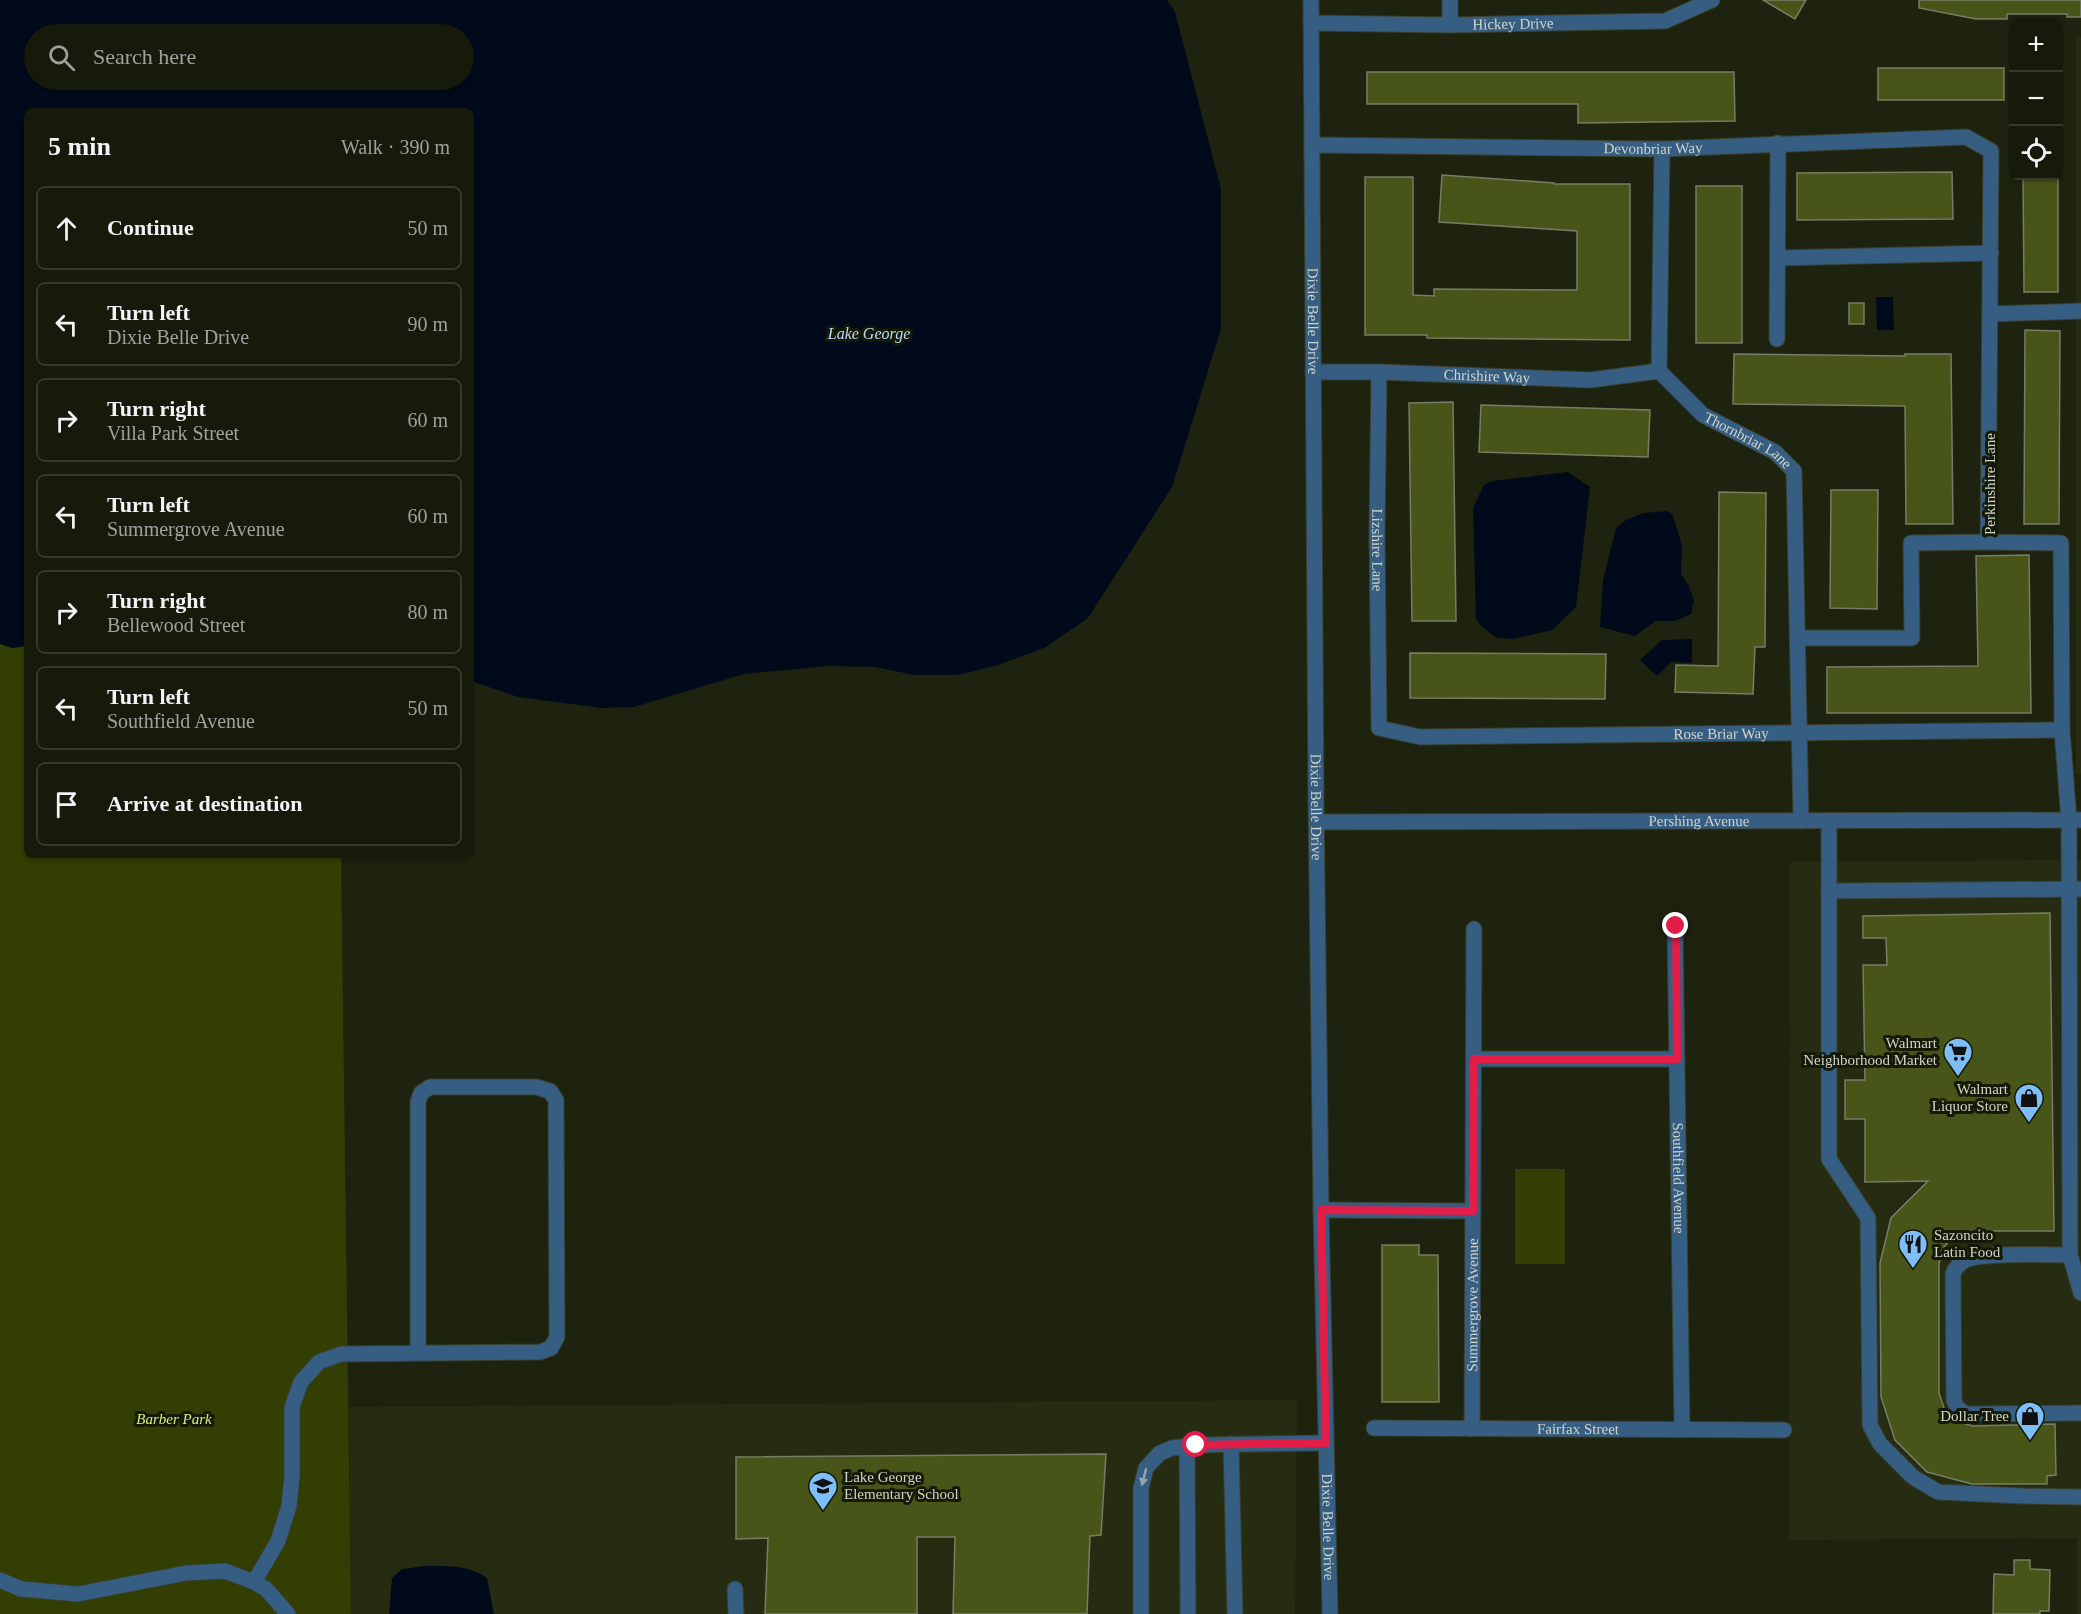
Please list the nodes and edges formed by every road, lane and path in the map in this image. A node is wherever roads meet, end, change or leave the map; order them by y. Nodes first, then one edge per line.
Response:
1 (1311, 0) edge
2 (1450, 0) edge
3 (1712, 0) edge
4 (1311, 23) junction
5 (1450, 25) junction
6 (1778, 143) junction
7 (1313, 145) junction
8 (1662, 149) junction
9 (1991, 151) joint
10 (1991, 253) junction
11 (1778, 258) junction
12 (2081, 311) edge
13 (1991, 314) junction
14 (1777, 339) dead end
15 (1659, 371) junction
16 (1313, 372) junction
17 (1379, 372) junction
18 (1988, 542) junction
19 (1798, 638) junction
20 (1380, 728) joint
21 (2062, 730) junction
22 (1799, 732) junction
23 (2075, 819) edge
24 (1801, 821) junction
25 (1829, 821) junction
26 (1317, 822) junction
27 (2075, 889) edge
28 (1829, 891) junction
29 (1676, 926) dead end
30 (1474, 928) dead end
31 (2075, 998) edge
32 (1474, 1059) junction
33 (1677, 1059) junction
34 (1321, 1210) junction
35 (1473, 1211) junction
36 (2070, 1255) junction
37 (2081, 1293) edge
38 (418, 1353) junction
39 (2081, 1413) edge
40 (1374, 1428) dead end
41 (1472, 1429) junction
42 (1682, 1430) junction
43 (1784, 1430) dead end
44 (1326, 1443) junction
45 (1231, 1444) junction
46 (1187, 1446) junction
47 (2081, 1497) edge
48 (0, 1580) edge
49 (254, 1582) junction
50 (735, 1589) dead end
51 (288, 1614) edge
52 (736, 1614) edge
53 (1141, 1614) edge
54 (1188, 1614) edge
55 (1235, 1614) edge
56 (1330, 1614) edge

1 - 4 street, Dixie Belle Drive
2 - 5 street
3 - 5 street, Hickey Drive
4 - 5 street, Hickey Drive
4 - 7 street, Dixie Belle Drive
6 - 8 street, Devonbriar Way
6 - 9 street, Devonbriar Way
6 - 11 street
7 - 8 street, Devonbriar Way
7 - 16 street, Dixie Belle Drive
8 - 15 street
9 - 10 street, Perkinshire Lane
10 - 11 street
10 - 13 street, Perkinshire Lane
11 - 14 street
12 - 13 street
13 - 18 street, Perkinshire Lane
15 - 17 street, Chrishire Way
15 - 19 street, Thornbriar Lane
16 - 17 street, Chrishire Way
16 - 26 street, Dixie Belle Drive
17 - 20 street, Lizshire Lane
18 - 19 street
18 - 21 street, Perkinshire Lane
19 - 22 street, Thornbriar Lane
20 - 22 street, Rose Briar Way
21 - 22 street, Rose Briar Way
21 - 23 street, Perkinshire Lane
22 - 24 street, Thornbriar Lane
23 - 25 street, Pershing Avenue
23 - 27 street, Perkinshire Lane
24 - 25 street, Pershing Avenue
24 - 26 street, Pershing Avenue
25 - 28 street
26 - 34 street, Dixie Belle Drive
27 - 28 street
27 - 31 street, Perkinshire Lane
28 - 47 street
29 - 33 street, Southfield Avenue
30 - 32 street, Summergrove Avenue
31 - 36 street, Perkinshire Lane
32 - 33 street
32 - 35 street, Summergrove Avenue
33 - 42 street, Southfield Avenue
34 - 35 street
34 - 44 street, Dixie Belle Drive
35 - 41 street, Summergrove Avenue
36 - 37 street, Perkinshire Lane
36 - 39 street
38 - 38 street
38 - 49 street
40 - 41 street, Fairfax Street
41 - 42 street, Fairfax Street
42 - 43 street, Fairfax Street
44 - 45 street
44 - 56 street, Dixie Belle Drive
45 - 46 street
45 - 55 street
46 -> 53 street
46 - 54 street
48 - 49 street
49 - 51 street
50 - 52 street

